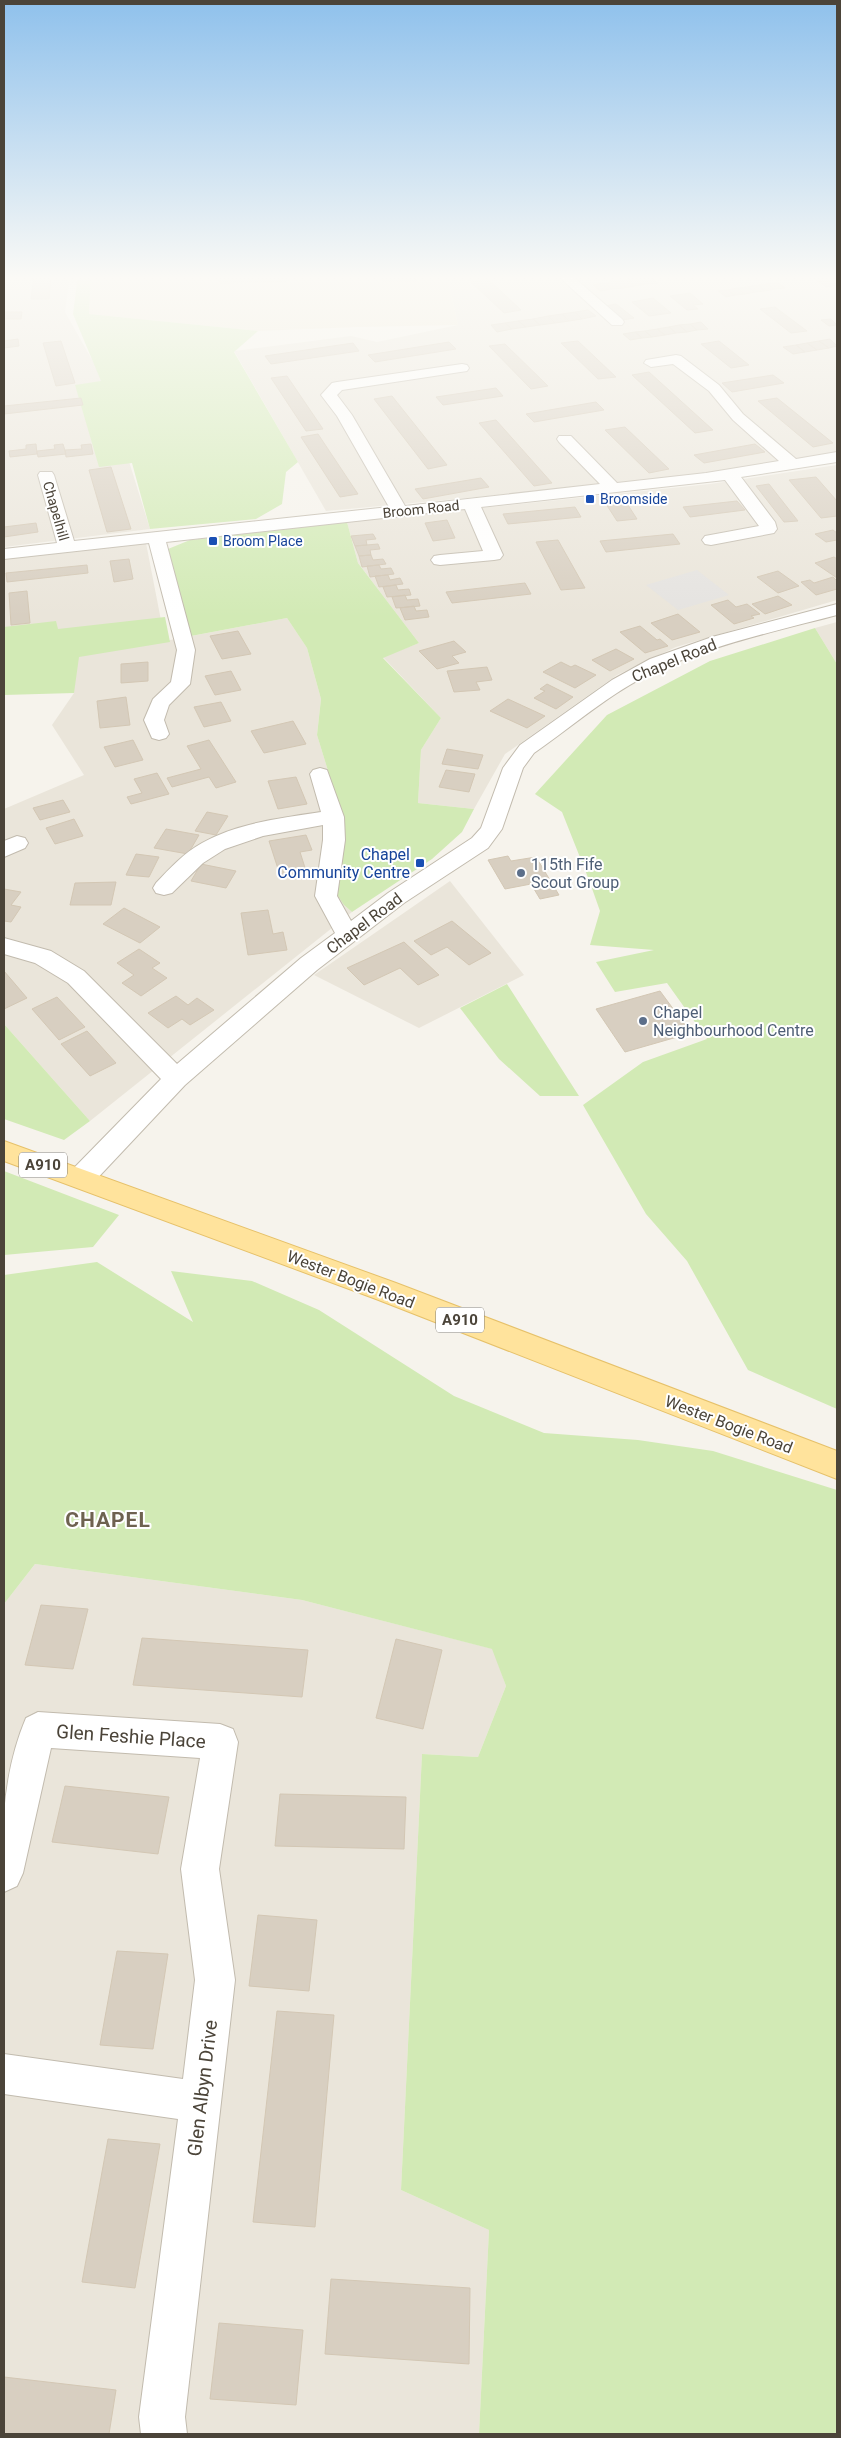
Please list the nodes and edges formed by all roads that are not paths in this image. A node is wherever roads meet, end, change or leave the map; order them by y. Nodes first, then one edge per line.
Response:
1 (335, 389) edge
2 (715, 389) edge
3 (565, 439) dead end
4 (837, 457) edge
5 (793, 464) junction
6 (46, 475) dead end
7 (731, 476) junction
8 (613, 488) junction
9 (471, 504) junction
10 (400, 511) junction
11 (156, 537) junction
12 (711, 540) dead end
13 (67, 547) junction
14 (4, 554) edge
15 (440, 560) dead end
16 (837, 609) edge
17 (159, 734) dead end
18 (320, 774) dead end
19 (333, 817) junction
20 (164, 888) dead end
21 (347, 934) junction
22 (4, 946) edge
23 (176, 1079) junction
24 (4, 1151) edge
25 (81, 1178) junction
26 (837, 1465) edge
27 (220, 1742) joint
28 (4, 1872) edge
29 (4, 2074) edge
30 (200, 2102) junction
31 (164, 2434) edge

1 - 10 street
2 - 5 street
3 - 8 street
4 - 5 street, Broom Road
5 - 7 street, Broom Road
6 - 13 street, Chapelhill
7 - 8 street, Broom Road
7 - 12 street
8 - 9 street, Broom Road
9 - 10 street, Broom Road
9 - 15 street
10 - 11 street, Broom Road
11 - 13 street, Broom Road
11 - 17 street
13 - 14 street, Broom Road
16 - 21 street, Chapel Road
18 - 19 street
19 - 20 street
19 - 21 street
21 - 23 street, Chapel Road
22 - 23 street
23 - 25 street, Chapel Road
24 - 25 main road, Wester Bogie Road / A910
25 - 26 main road, Wester Bogie Road / A910
27 - 28 street, Glen Feshie Place
27 - 30 street, Glen Albyn Drive
29 - 30 street
30 - 31 street, Glen Albyn Drive

